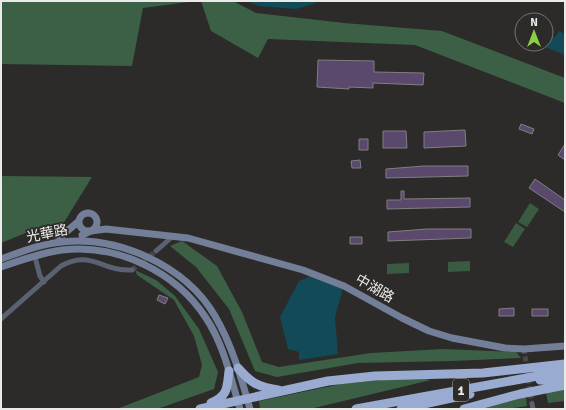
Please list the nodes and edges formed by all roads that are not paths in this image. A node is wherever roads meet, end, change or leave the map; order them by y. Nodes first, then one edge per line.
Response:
1 (97, 217) junction
2 (78, 222) junction
3 (106, 228) junction
4 (92, 231) junction
5 (82, 235) dead end
6 (173, 236) junction
7 (59, 238) dead end
8 (99, 246) junction
9 (156, 251) tunnel mouth
10 (1, 259) edge
11 (36, 261) dead end
12 (1, 267) edge
13 (132, 270) dead end
14 (44, 282) junction
15 (1, 319) edge
16 (565, 346) edge
17 (565, 364) edge
18 (233, 369) junction
19 (565, 371) edge
20 (565, 379) edge
21 (565, 385) edge
22 (283, 391) junction
23 (247, 399) junction
24 (239, 405) edge
25 (199, 409) edge
26 (250, 409) edge
27 (356, 409) edge
28 (401, 409) edge
29 (464, 409) edge

1 - 2 street
1 - 3 street
1 - 4 street
2 - 4 street
2 - 7 street
3 - 4 street, 中湖路
3 - 6 street, 中湖路
4 - 5 street, 中湖路
6 - 9 street
6 - 16 street, 中湖路
8 - 10 street, 光華路
8 - 12 street, 光華路
8 - 18 street
11 - 14 street
13 - 14 street
14 - 15 street
17 - 22 highway
18 - 22 highway
18 - 23 street
18 - 24 street
18 - 25 highway
19 - 27 highway, 1
20 - 28 highway, 1
21 - 29 highway
22 - 23 highway
23 - 24 highway
23 - 26 street
24 - 25 highway

